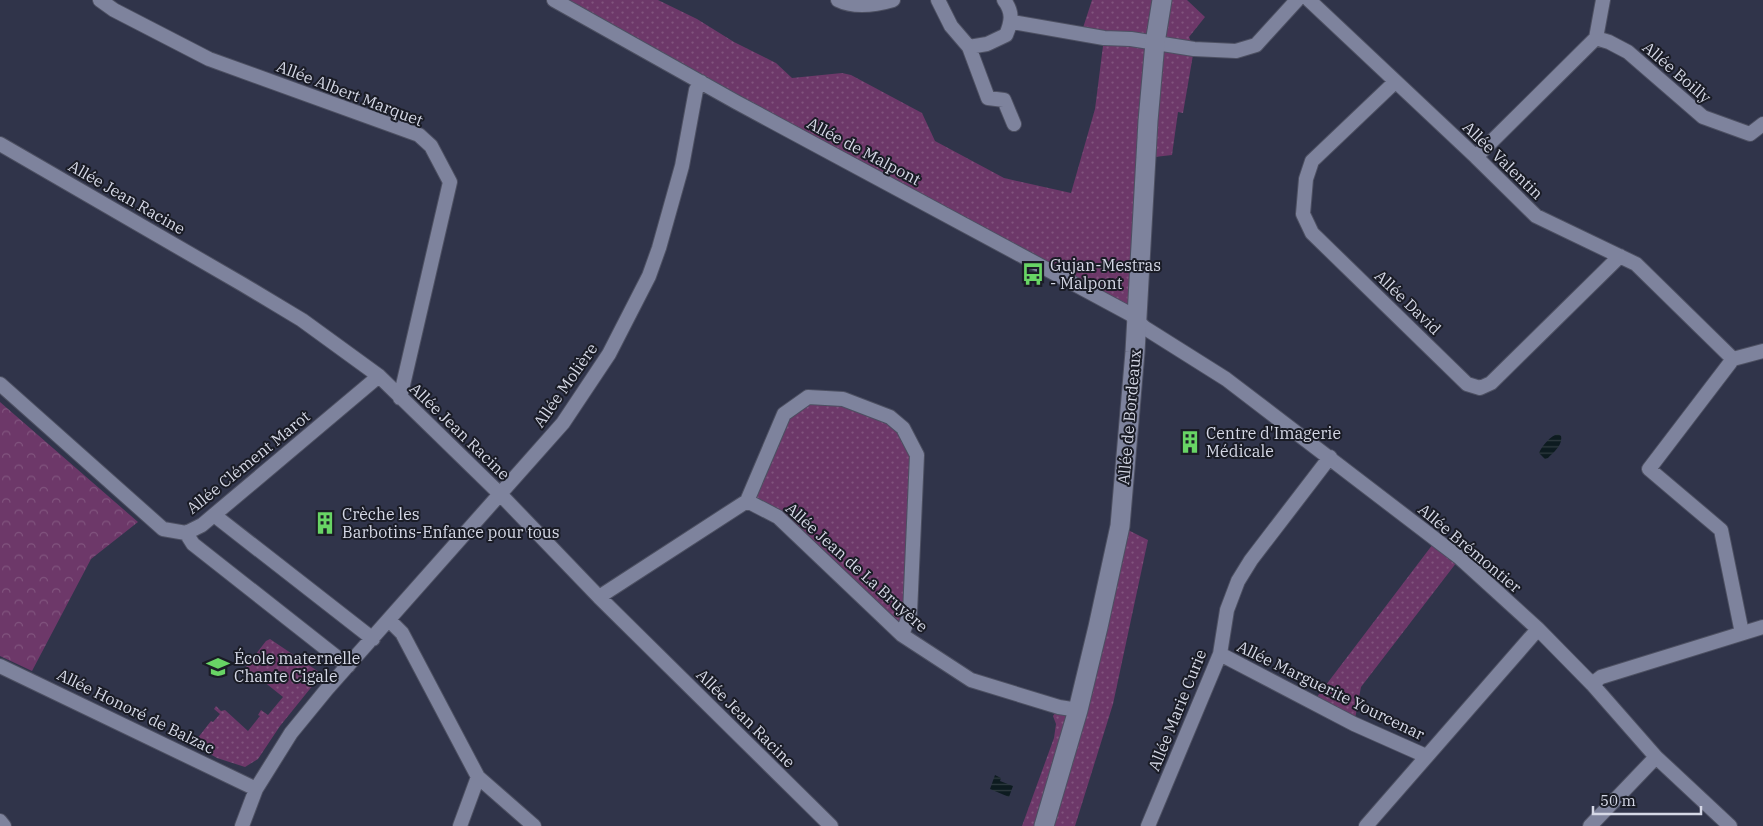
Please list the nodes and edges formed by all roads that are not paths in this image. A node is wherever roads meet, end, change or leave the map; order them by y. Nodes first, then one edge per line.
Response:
1 (100, 0) edge
2 (554, 0) edge
3 (838, 0) edge
4 (893, 0) edge
5 (938, 0) edge
6 (1004, 0) edge
7 (1162, 0) edge
8 (1297, 0) edge
9 (1309, 0) edge
10 (1603, 0) edge
11 (1012, 22) junction
12 (1596, 38) junction
13 (1155, 43) junction
14 (969, 47) junction
15 (700, 82) junction
16 (1395, 82) junction
17 (1014, 124) dead end
18 (1763, 124) edge
19 (0, 144) edge
20 (1476, 157) junction
21 (1620, 256) junction
22 (1136, 320) junction
23 (1155, 335) joint
24 (1763, 350) edge
25 (1733, 359) junction
26 (379, 376) junction
27 (0, 384) edge
28 (400, 398) junction
29 (1330, 457) junction
30 (500, 494) junction
31 (747, 501) junction
32 (214, 515) junction
33 (186, 533) junction
34 (599, 597) junction
35 (389, 620) junction
36 (1763, 627) edge
37 (1538, 629) junction
38 (1742, 633) junction
39 (902, 635) junction
40 (373, 638) junction
41 (1220, 654) junction
42 (0, 666) edge
43 (348, 666) junction
44 (1592, 684) junction
45 (1078, 710) junction
46 (1426, 756) junction
47 (1656, 757) junction
48 (478, 777) junction
49 (256, 789) junction
50 (0, 821) edge
51 (4, 826) edge
52 (242, 826) edge
53 (460, 826) edge
54 (534, 826) edge
55 (831, 826) edge
56 (1044, 826) edge
57 (1148, 826) edge
58 (1366, 826) edge
59 (1590, 826) edge
60 (1730, 826) edge

1 - 28 street, Allée Albert Marquet
2 - 15 street, Allée de Malpont
3 - 4 street
5 - 14 street
6 - 11 street
7 - 13 main road, Allée de Bordeaux
8 - 13 street
9 - 16 street, Allée Valentin
10 - 12 street
11 - 13 street
11 - 14 street
12 - 18 street, Allée Boilly
12 - 20 street
13 - 22 main road, Allée de Bordeaux
14 - 17 street
15 - 22 street, Allée de Malpont
15 - 30 street, Allée Molière
16 - 20 street, Allée Valentin
16 - 21 street, Allée David
19 - 26 street, Allée Jean Racine
20 - 21 street, Allée Valentin
21 - 25 street, Allée Valentin
22 - 23 street, Allée de Malpont
22 - 45 main road, Allée de Bordeaux
23 - 29 street, Allée Brémontier
24 - 25 street
25 - 38 street
26 - 28 street, Allée Jean Racine
26 - 32 street, Allée Clément Marot
27 - 33 street, Allée Clément Marot
28 - 30 street, Allée Jean Racine
29 - 37 street, Allée Brémontier
29 - 41 street, Allée Marie Curie
30 - 34 street, Allée Jean Racine
30 - 35 street, Allée Molière
31 - 34 street
31 - 39 street, Allée Jean de La Bruyère
31 - 39 street
32 - 33 street, Allée Clément Marot
32 - 40 street
33 - 43 street
34 - 55 street, Allée Jean Racine
35 - 40 street, Allée Molière
35 - 48 street
36 - 38 street
37 - 44 street, Allée Brémontier
37 - 46 street
38 - 44 street
39 - 45 street, Allée Jean de La Bruyère
40 - 43 street, Allée Molière
41 - 46 street, Allée Marguerite Yourcenar
41 - 57 street, Allée Marie Curie
42 - 49 street, Allée Honoré de Balzac
43 - 49 street, Allée Molière
44 - 47 street, Allée Brémontier
45 - 56 main road, Allée de Bordeaux
46 - 58 street
47 - 59 street
47 - 60 street, Allée Brémontier
48 - 53 street
48 - 54 street
49 - 52 street, Allée Molière
50 - 51 street

